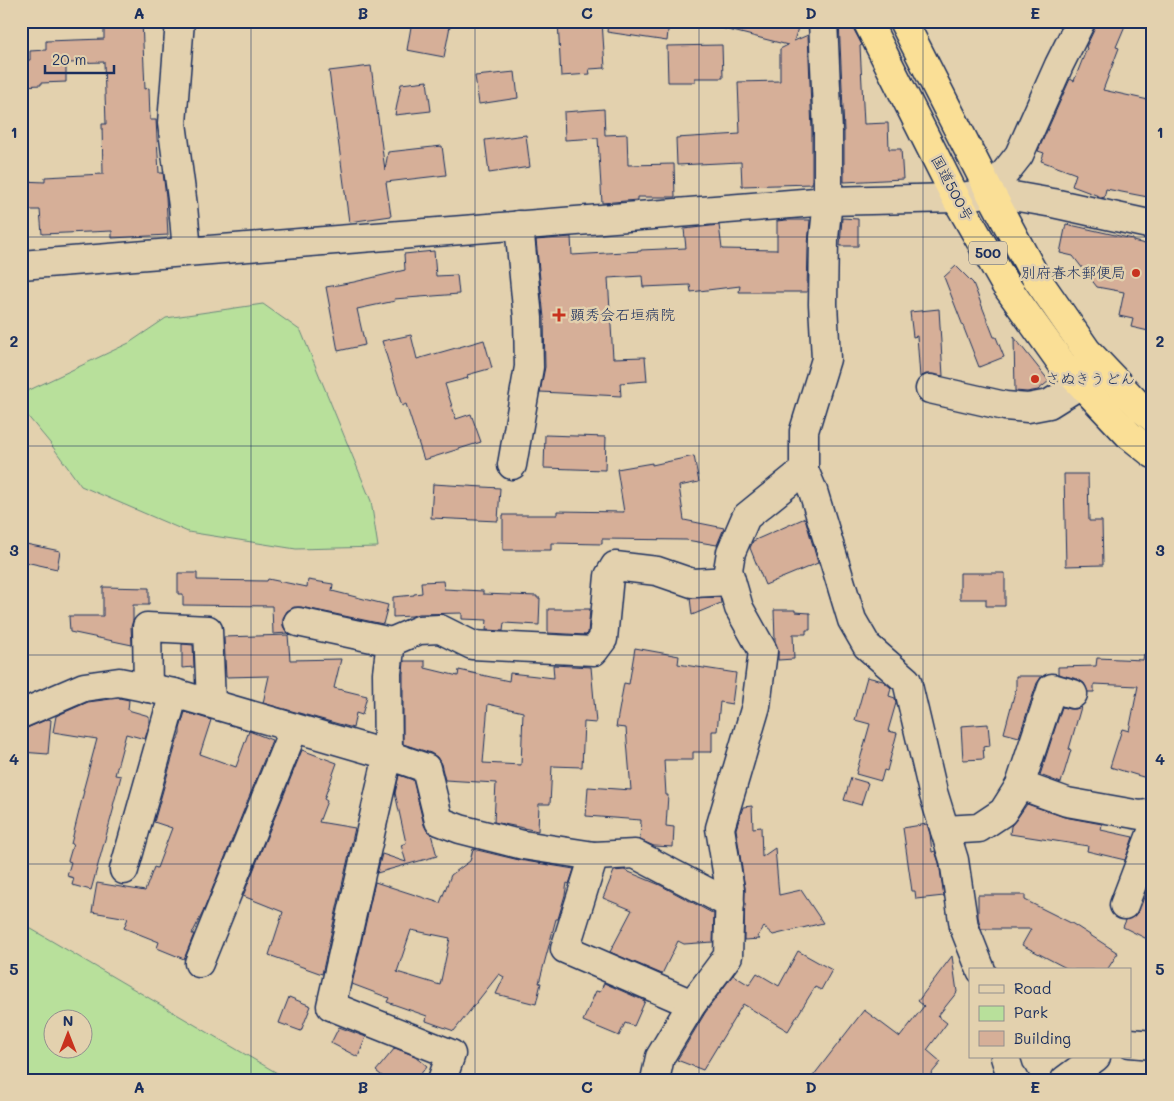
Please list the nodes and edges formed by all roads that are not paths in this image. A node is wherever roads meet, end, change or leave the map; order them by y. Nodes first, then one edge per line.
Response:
1 (180, 21) edge
2 (823, 21) edge
3 (867, 21) edge
4 (903, 21) edge
5 (1081, 21) edge
6 (990, 192) junction
7 (956, 198) junction
8 (828, 201) junction
9 (519, 225) junction
10 (1153, 225) edge
11 (187, 251) junction
12 (21, 264) edge
13 (1081, 384) junction
14 (930, 389) dead end
15 (1153, 418) edge
16 (1153, 454) edge
17 (512, 465) dead end
18 (804, 470) junction
19 (731, 581) junction
20 (298, 622) dead end
21 (391, 642) junction
22 (161, 690) junction
23 (1073, 694) dead end
24 (211, 703) junction
25 (21, 714) edge
26 (294, 728) junction
27 (388, 755) junction
28 (1020, 785) junction
29 (1153, 813) edge
30 (1153, 829) edge
31 (945, 830) junction
32 (594, 856) junction
33 (124, 870) dead end
34 (730, 904) junction
35 (1124, 905) dead end
36 (199, 964) dead end
37 (980, 968) edge
38 (692, 1004) junction
39 (1132, 1043) edge
40 (1153, 1046) edge
41 (1005, 1058) edge
42 (1095, 1058) edge
43 (442, 1080) edge
44 (654, 1080) edge
45 (1015, 1080) edge
46 (1065, 1080) edge

1 - 11 street
2 - 8 street
3 - 7 highway, 国道500号 / 500
4 - 6 highway, 国道500号 / 500
5 - 6 street
6 - 7 street
6 - 10 street
6 - 15 highway, 国道500号 / 500
7 - 8 street
7 - 13 highway, 国道500号 / 500
8 - 9 street
8 - 18 street
9 - 11 street
9 - 17 street
11 - 12 street
13 - 14 street
13 - 16 highway, 国道500号 / 500
18 - 19 street
18 - 31 street
19 - 21 street
19 - 34 street
20 - 21 street
21 - 27 street
22 - 24 street
22 - 24 street
22 - 25 street
22 - 33 street
23 - 28 street
24 - 26 street
26 - 27 street
26 - 36 street
27 - 32 street
27 - 43 street
28 - 29 street
28 - 31 street
30 - 35 street
31 - 37 street
32 - 34 street
32 - 38 street
34 - 38 street
38 - 44 street
39 - 40 street
41 - 45 street
42 - 46 street

